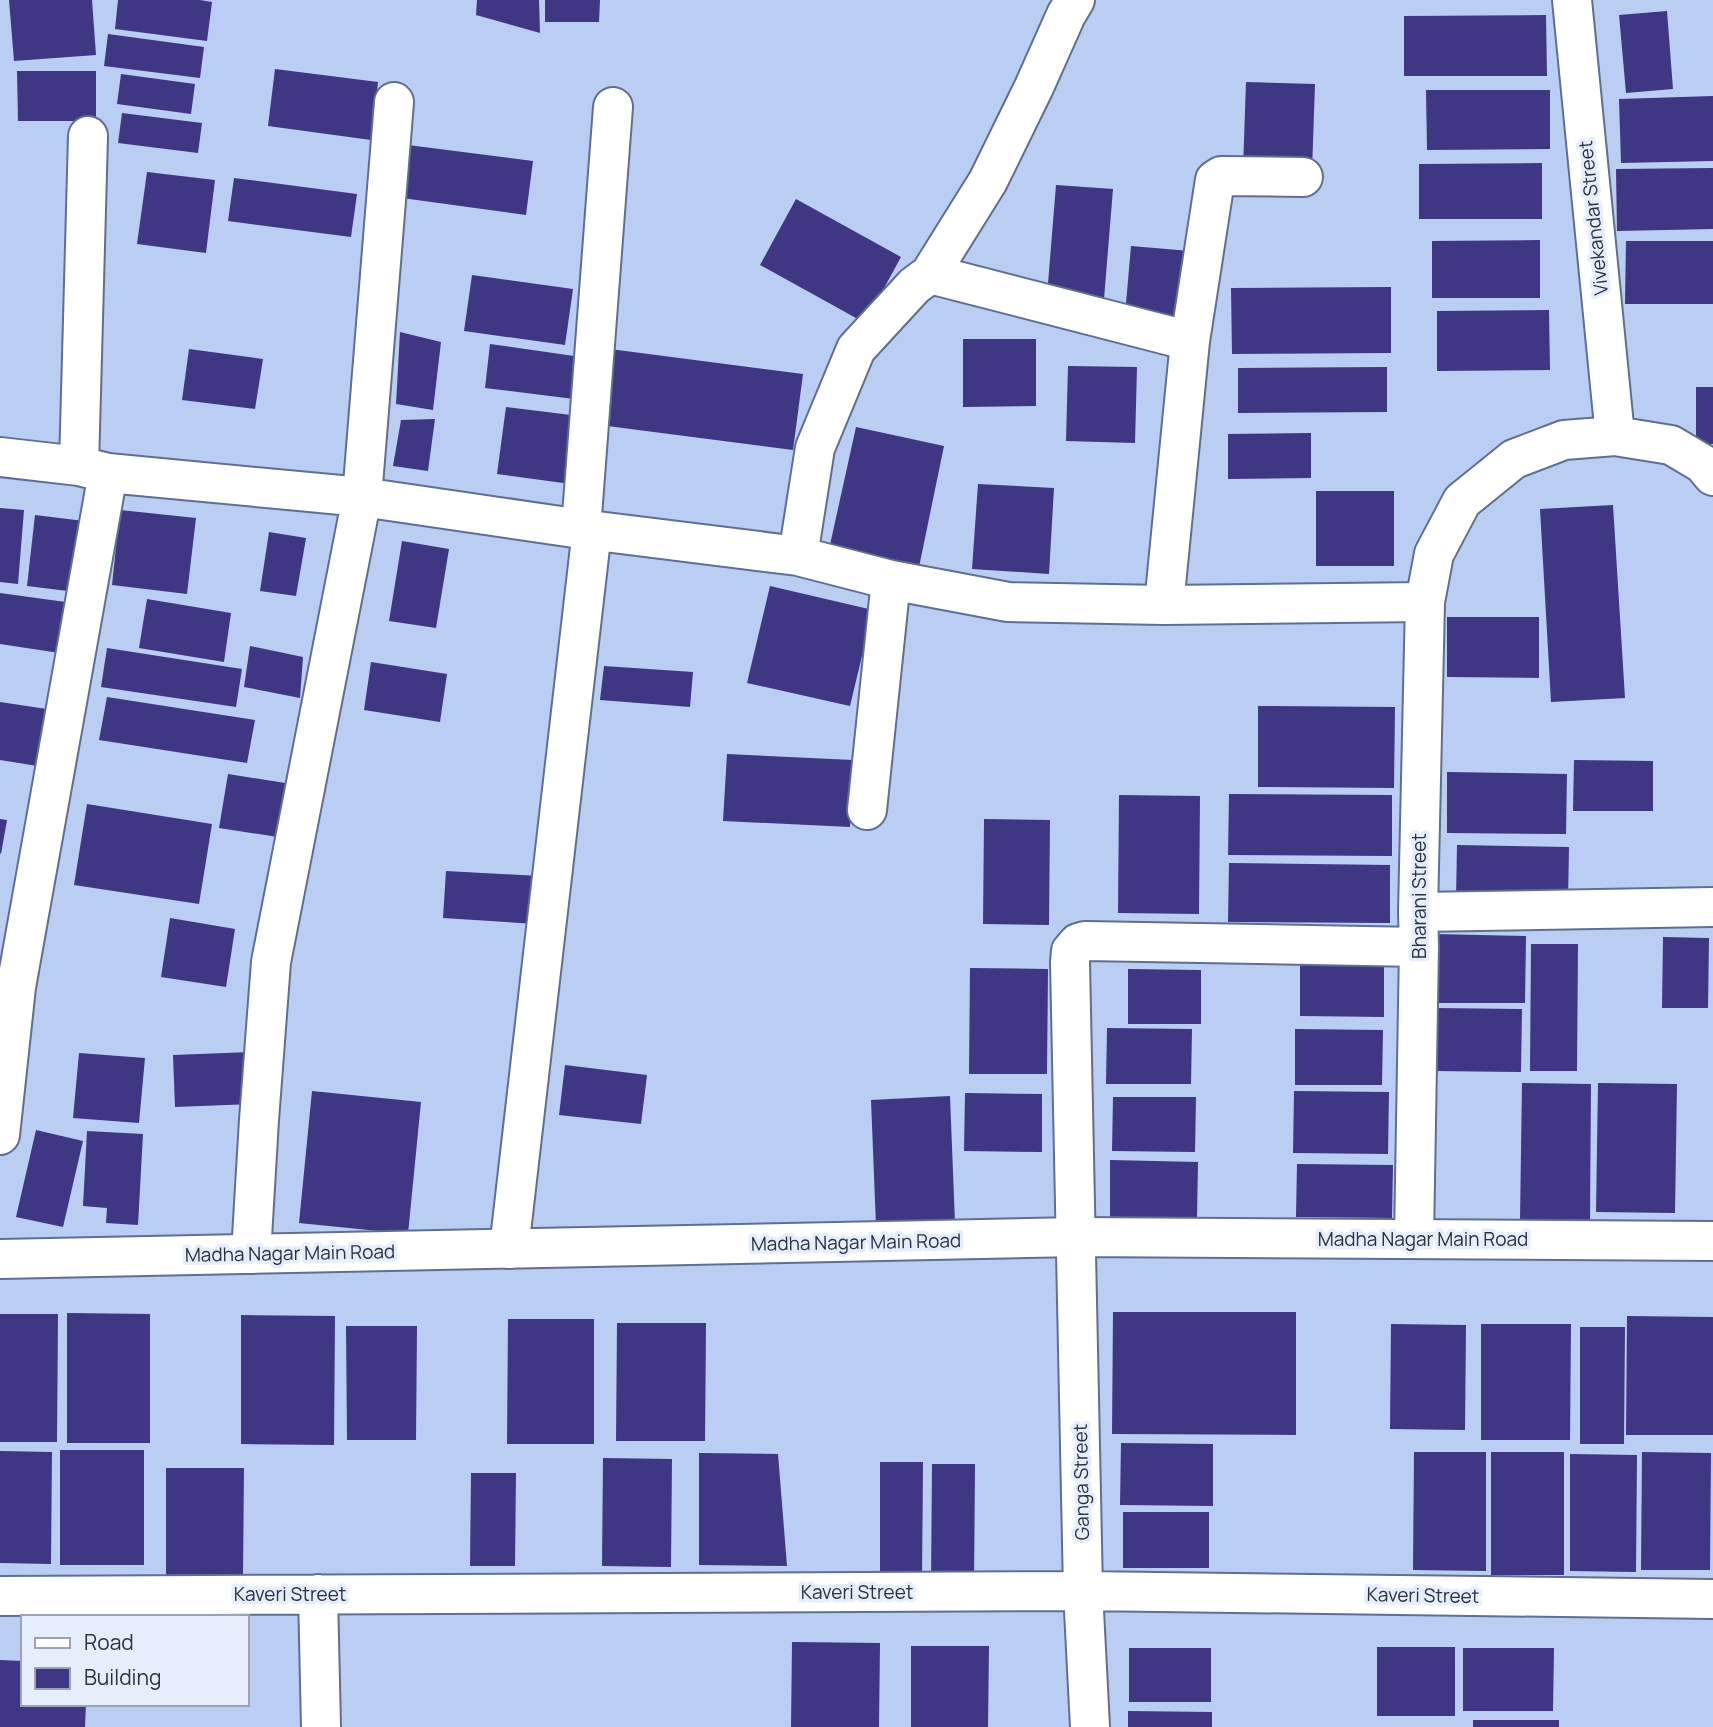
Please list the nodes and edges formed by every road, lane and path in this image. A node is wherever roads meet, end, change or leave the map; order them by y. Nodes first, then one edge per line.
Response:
1 (1075, 0) edge
2 (1572, 0) edge
3 (394, 102) dead end
4 (613, 107) dead end
5 (88, 136) dead end
6 (1303, 177) dead end
7 (930, 274) junction
8 (1190, 341) junction
9 (1615, 436) junction
10 (0, 457) edge
11 (94, 470) junction
12 (1713, 475) edge
13 (362, 497) junction
14 (586, 530) junction
15 (798, 556) junction
16 (891, 580) junction
17 (1425, 601) junction
18 (1164, 605) junction
19 (867, 810) dead end
20 (1713, 907) edge
21 (1419, 929) junction
22 (5, 1052) edge
23 (0, 1135) edge
24 (1077, 1237) junction
25 (1414, 1239) junction
26 (1713, 1241) edge
27 (509, 1248) junction
28 (251, 1254) junction
29 (0, 1259) edge
30 (1083, 1591) junction
31 (318, 1594) junction
32 (0, 1596) edge
33 (1713, 1599) edge
34 (321, 1727) edge
35 (1090, 1727) edge

1 - 7 street
2 - 9 street, Vivekandar Street
3 - 13 street
4 - 14 street
5 - 11 street
6 - 8 street
7 - 8 street
7 - 15 street
8 - 18 street
9 - 12 street, Bharani Street
9 - 17 street, Bharani Street
10 - 11 street
11 - 13 street
11 - 22 street
13 - 14 street
13 - 28 street
14 - 15 street
14 - 27 street
15 - 16 street
16 - 18 street
16 - 19 street
17 - 18 street
17 - 21 street, Bharani Street
20 - 21 street
21 - 24 street, Ganga Street
21 - 25 street, Bharani Street
22 - 23 street
24 - 25 street, Madha Nagar Main Road
24 - 27 street, Madha Nagar Main Road
24 - 30 street, Ganga Street
25 - 26 street, Madha Nagar Main Road
27 - 28 street, Madha Nagar Main Road
28 - 29 street, Madha Nagar Main Road
30 - 31 street, Kaveri Street
30 - 33 street, Kaveri Street
30 - 35 street, Ganga Street
31 - 32 street, Kaveri Street
31 - 34 street

